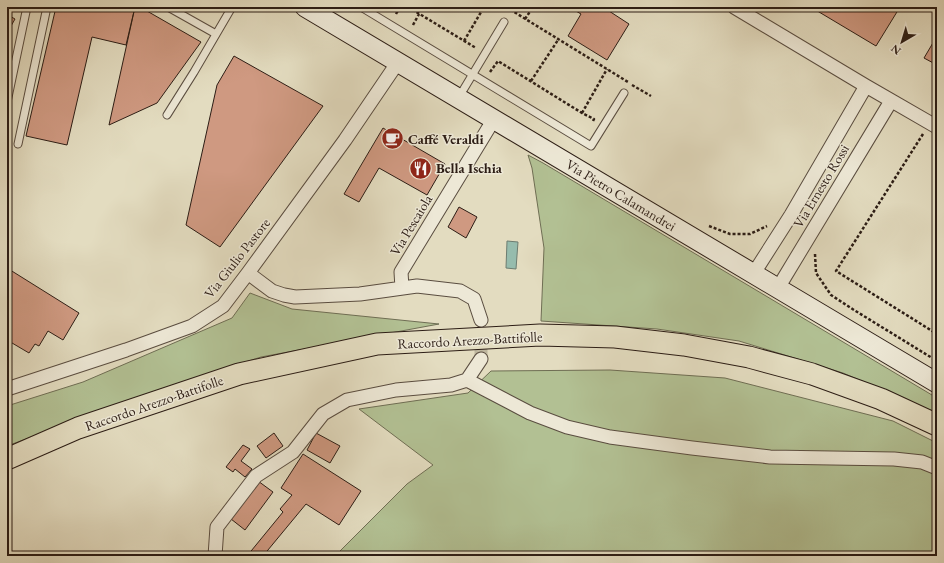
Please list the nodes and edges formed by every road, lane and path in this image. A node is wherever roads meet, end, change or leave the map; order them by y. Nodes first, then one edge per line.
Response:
1 (26, 7) edge
2 (47, 7) edge
3 (168, 7) edge
4 (232, 7) edge
5 (305, 7) edge
6 (361, 7) edge
7 (400, 7) edge
8 (410, 7) edge
9 (484, 7) edge
10 (506, 7) edge
11 (533, 7) edge
12 (734, 7) edge
13 (396, 14) dead end
14 (419, 14) junction
15 (525, 19) junction
16 (504, 22) dead end
17 (413, 25) dead end
18 (216, 34) junction
19 (558, 40) junction
20 (464, 41) junction
21 (473, 53) dead end
22 (398, 62) junction
23 (607, 69) junction
24 (490, 73) dead end
25 (473, 74) junction
26 (531, 81) junction
27 (866, 86) junction
28 (624, 92) dead end
29 (651, 96) dead end
30 (459, 98) junction
31 (891, 101) junction
32 (7, 102) edge
33 (582, 113) junction
34 (167, 115) dead end
35 (494, 118) junction
36 (591, 125) dead end
37 (937, 127) edge
38 (924, 132) dead end
39 (18, 144) dead end
40 (815, 253) dead end
41 (248, 273) junction
42 (754, 273) junction
43 (402, 288) junction
44 (778, 288) junction
45 (481, 320) tunnel mouth
46 (937, 334) edge
47 (937, 353) edge
48 (481, 359) tunnel mouth
49 (934, 359) junction
50 (937, 361) edge
51 (467, 380) junction
52 (937, 383) edge
53 (7, 389) edge
54 (937, 425) edge
55 (7, 459) edge
56 (937, 468) edge
57 (215, 556) edge

1 - 32 lane
2 - 39 lane
3 - 18 lane
4 - 18 lane
5 - 22 main road, Via Pietro Calamandrei
6 - 25 lane
7 - 13 path
8 - 14 path
9 - 20 path
10 - 15 path
11 - 15 path
12 - 27 street
14 - 17 path
14 - 20 path
15 - 19 path
16 - 25 lane
18 - 34 lane
19 - 23 path
19 - 26 path
20 - 21 path
22 - 30 main road, Via Pietro Calamandrei
22 - 41 street, Via Giulio Pastore
23 - 29 path
23 - 33 path
24 - 26 path
25 - 28 lane
25 - 30 lane
26 - 33 path
27 - 31 street
27 - 42 street, Via Ernesto Rossi
30 - 35 main road, Via Pietro Calamandrei
31 - 37 street
31 - 44 street, Via Ernesto Rossi
33 - 36 path
35 - 42 main road, Via Pietro Calamandrei
35 - 43 street, Via Pescaiola
38 - 46 path
40 - 49 path
41 - 43 street
41 - 53 street, Via Giulio Pastore
42 - 44 main road, Via Pietro Calamandrei
43 - 45 street
44 - 52 main road, Via Pietro Calamandrei
47 - 49 path
48 - 51 street
49 - 50 path
51 - 56 street
51 - 57 street
54 - 55 main road, Raccordo Arezzo-Battifolle

